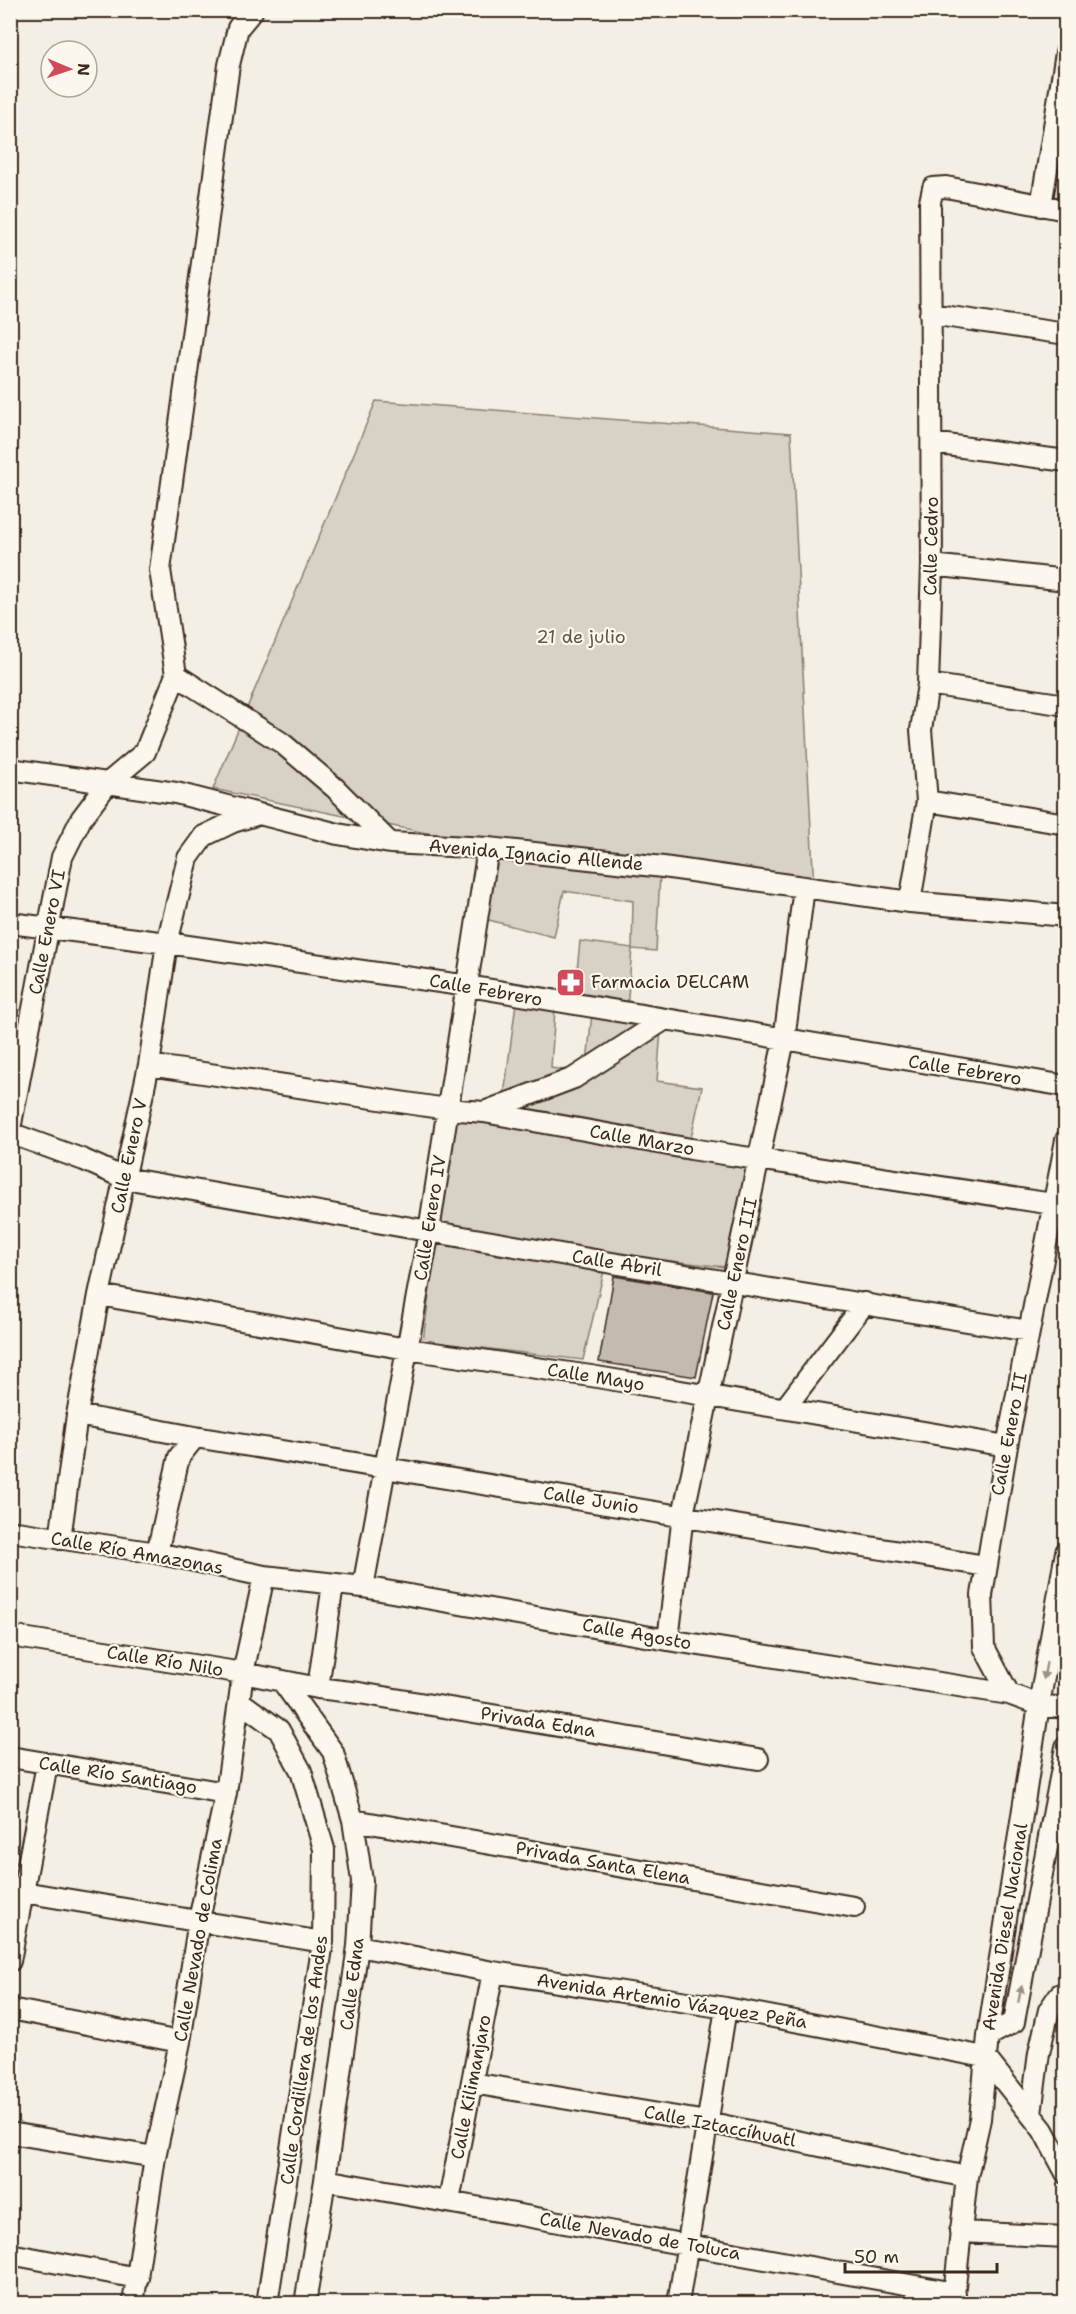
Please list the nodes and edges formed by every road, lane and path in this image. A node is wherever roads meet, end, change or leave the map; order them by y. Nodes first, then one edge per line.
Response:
1 (253, 10) edge
2 (1065, 53) edge
3 (1041, 206) junction
4 (1065, 210) edge
5 (930, 314) junction
6 (1065, 334) edge
7 (932, 443) junction
8 (1065, 461) edge
9 (932, 565) junction
10 (1065, 580) edge
11 (176, 675) junction
12 (928, 684) junction
13 (1065, 705) edge
14 (10, 769) edge
15 (108, 783) junction
16 (927, 801) junction
17 (259, 814) junction
18 (1065, 824) edge
19 (390, 843) junction
20 (488, 848) junction
21 (804, 888) junction
22 (910, 902) junction
23 (1065, 916) edge
24 (10, 923) edge
25 (48, 929) junction
26 (167, 943) junction
27 (468, 986) junction
28 (664, 1020) junction
29 (784, 1040) junction
30 (149, 1065) junction
31 (1065, 1086) edge
32 (447, 1109) junction
33 (484, 1112) junction
34 (10, 1131) edge
35 (1065, 1140) edge
36 (759, 1158) junction
37 (124, 1178) junction
38 (1053, 1204) junction
39 (429, 1231) junction
40 (733, 1282) junction
41 (99, 1295) junction
42 (865, 1303) junction
43 (1029, 1331) junction
44 (406, 1349) junction
45 (709, 1395) junction
46 (785, 1408) junction
47 (77, 1415) junction
48 (195, 1437) junction
49 (1007, 1446) junction
50 (384, 1467) junction
51 (683, 1515) junction
52 (10, 1531) edge
53 (60, 1539) junction
54 (1065, 1552) edge
55 (158, 1553) junction
56 (986, 1566) junction
57 (264, 1576) junction
58 (333, 1584) junction
59 (363, 1587) junction
60 (10, 1636) edge
61 (668, 1640) junction
62 (243, 1673) junction
63 (282, 1681) junction
64 (318, 1688) junction
65 (1010, 1694) junction
66 (239, 1701) junction
67 (1039, 1705) junction
68 (1065, 1708) edge
69 (1065, 1747) edge
70 (10, 1757) edge
71 (758, 1759) dead end
72 (47, 1764) junction
73 (226, 1793) junction
74 (353, 1820) junction
75 (23, 1892) junction
76 (854, 1907) dead end
77 (199, 1920) junction
78 (323, 1942) junction
79 (358, 1946) junction
80 (10, 1961) edge
81 (493, 1972) junction
82 (1065, 1993) edge
83 (10, 2008) edge
84 (726, 2008) junction
85 (988, 2036) junction
86 (180, 2042) junction
87 (985, 2057) junction
88 (472, 2083) junction
89 (707, 2122) junction
90 (1037, 2122) junction
91 (1065, 2132) edge
92 (10, 2133) edge
93 (155, 2157) junction
94 (1065, 2173) edge
95 (967, 2177) junction
96 (325, 2180) junction
97 (449, 2201) junction
98 (960, 2232) junction
99 (1065, 2237) edge
100 (687, 2245) junction
101 (10, 2254) edge
102 (138, 2278) junction
103 (954, 2298) edge
104 (133, 2304) edge
105 (268, 2304) edge
106 (305, 2304) edge
107 (678, 2304) edge

1 - 11 street
2 - 3 street
3 - 4 street
3 - 5 street, Calle Cedro
5 - 6 street
5 - 7 street, Calle Cedro
7 - 8 street
7 - 9 street, Calle Cedro
9 - 10 street
9 - 12 street, Calle Cedro
11 - 15 street, Calle Enero VI
11 - 19 street
12 - 13 street
12 - 16 street, Calle Cedro
14 - 15 street, Avenida Ignacio Allende
15 - 17 street, Avenida Ignacio Allende
15 - 25 street, Calle Enero VI
16 - 18 street
16 - 22 street, Calle Cedro
17 - 19 street, Avenida Ignacio Allende
17 - 26 street, Calle Enero V
19 - 20 street, Avenida Ignacio Allende
20 - 21 street, Avenida Ignacio Allende
20 - 27 street, Calle Enero IV
21 - 22 street, Avenida Ignacio Allende
21 - 29 street, Calle Enero III
22 - 23 street, Avenida Ignacio Allende
24 - 25 street, Calle Febrero
25 - 26 street, Calle Febrero
25 - 34 street, Calle Enero VI
26 - 27 street, Calle Febrero
26 - 30 street, Calle Enero V
27 - 28 street, Calle Febrero
27 - 32 street, Calle Enero IV
28 - 29 street, Calle Febrero
28 - 33 street
29 - 31 street, Calle Febrero
29 - 36 street, Calle Enero III
30 - 32 street, Calle Marzo
30 - 37 street, Calle Enero V
32 - 33 street, Calle Marzo
32 - 39 street, Calle Enero IV
33 - 36 street, Calle Marzo
34 - 37 street, Calle Abril
35 - 38 street, Calle Enero II
36 - 38 street, Calle Marzo
36 - 40 street, Calle Enero III
37 - 39 street, Calle Abril
37 - 41 street, Calle Enero V
38 - 43 street, Calle Enero II
39 - 40 street, Calle Abril
39 - 44 street, Calle Enero IV
40 - 42 street, Calle Abril
40 - 45 street, Calle Enero III
41 - 44 street, Calle Mayo
41 - 47 street, Calle Enero V
42 - 43 street, Calle Abril
42 - 46 street
43 - 49 street, Calle Enero II
44 - 45 street, Calle Mayo
44 - 50 street, Calle Enero IV
45 - 46 street, Calle Mayo
45 - 51 street, Calle Enero III
46 - 49 street, Calle Mayo
47 - 48 street, Calle Junio
47 - 53 street, Calle Enero V
48 - 50 street, Calle Junio
48 - 55 street
49 - 56 street, Calle Enero II
50 - 51 street, Calle Junio
50 - 59 street, Calle Enero IV
51 - 56 street, Calle Junio
51 - 61 street, Calle Enero III
52 - 53 street, Calle Río Amazonas
53 - 55 street, Calle Río Amazonas
54 -> 67 street, Avenida Diesel Nacional
55 - 57 street, Calle Río Amazonas
56 - 65 street, Calle Enero II
57 - 58 street, Calle Agosto
57 - 62 street, Calle Nevado de Colima
58 - 59 street, Calle Agosto
58 - 64 street
59 - 61 street, Calle Agosto
60 - 62 street, Calle Río Nilo
61 - 65 street, Calle Agosto
62 - 63 street, Calle Río Nilo
62 - 66 street, Calle Nevado de Colima
63 - 64 street, Calle Río Nilo
63 - 74 street, Calle Edna
64 - 71 street, Privada Edna
65 - 67 street
66 - 73 street, Calle Nevado de Colima
66 - 78 street, Calle Cordillera de los Andes
67 - 68 street
67 - 85 street, Avenida Diesel Nacional
85 -> 69 street
70 - 72 street, Calle Río Santiago
72 - 73 street, Calle Río Santiago
72 - 75 street
73 - 77 street, Calle Nevado de Colima
74 - 76 street, Privada Santa Elena
74 - 79 street, Calle Edna
75 - 77 street
75 - 80 street
77 - 78 street
77 - 86 street, Calle Nevado de Colima
78 - 105 street, Calle Cordillera de los Andes
79 - 81 street, Avenida Artemio Vázquez Peña
79 - 96 street, Calle Edna
81 - 84 street, Avenida Artemio Vázquez Peña
81 - 88 street, Calle Kilimanjaro
82 - 90 street
83 - 86 street
84 - 87 street, Avenida Artemio Vázquez Peña
84 - 89 street
85 - 87 street, Avenida Diesel Nacional
86 - 93 street, Calle Nevado de Colima
87 - 90 street
87 - 95 street, Avenida Diesel Nacional
88 - 89 street, Calle Iztaccíhuatl
88 - 97 street, Calle Kilimanjaro
89 - 95 street, Calle Iztaccíhuatl
89 - 100 street
90 - 91 street
90 - 94 street
92 - 93 street
93 - 102 street, Calle Nevado de Colima
95 - 98 street, Avenida Diesel Nacional
96 - 97 street, Calle Nevado de Toluca
96 - 106 street, Calle Edna
97 - 100 street, Calle Nevado de Toluca
98 - 99 street
98 - 103 street, Avenida Diesel Nacional
100 - 103 street, Calle Nevado de Toluca
100 - 107 street
101 - 102 street
102 - 104 street, Calle Nevado de Colima

